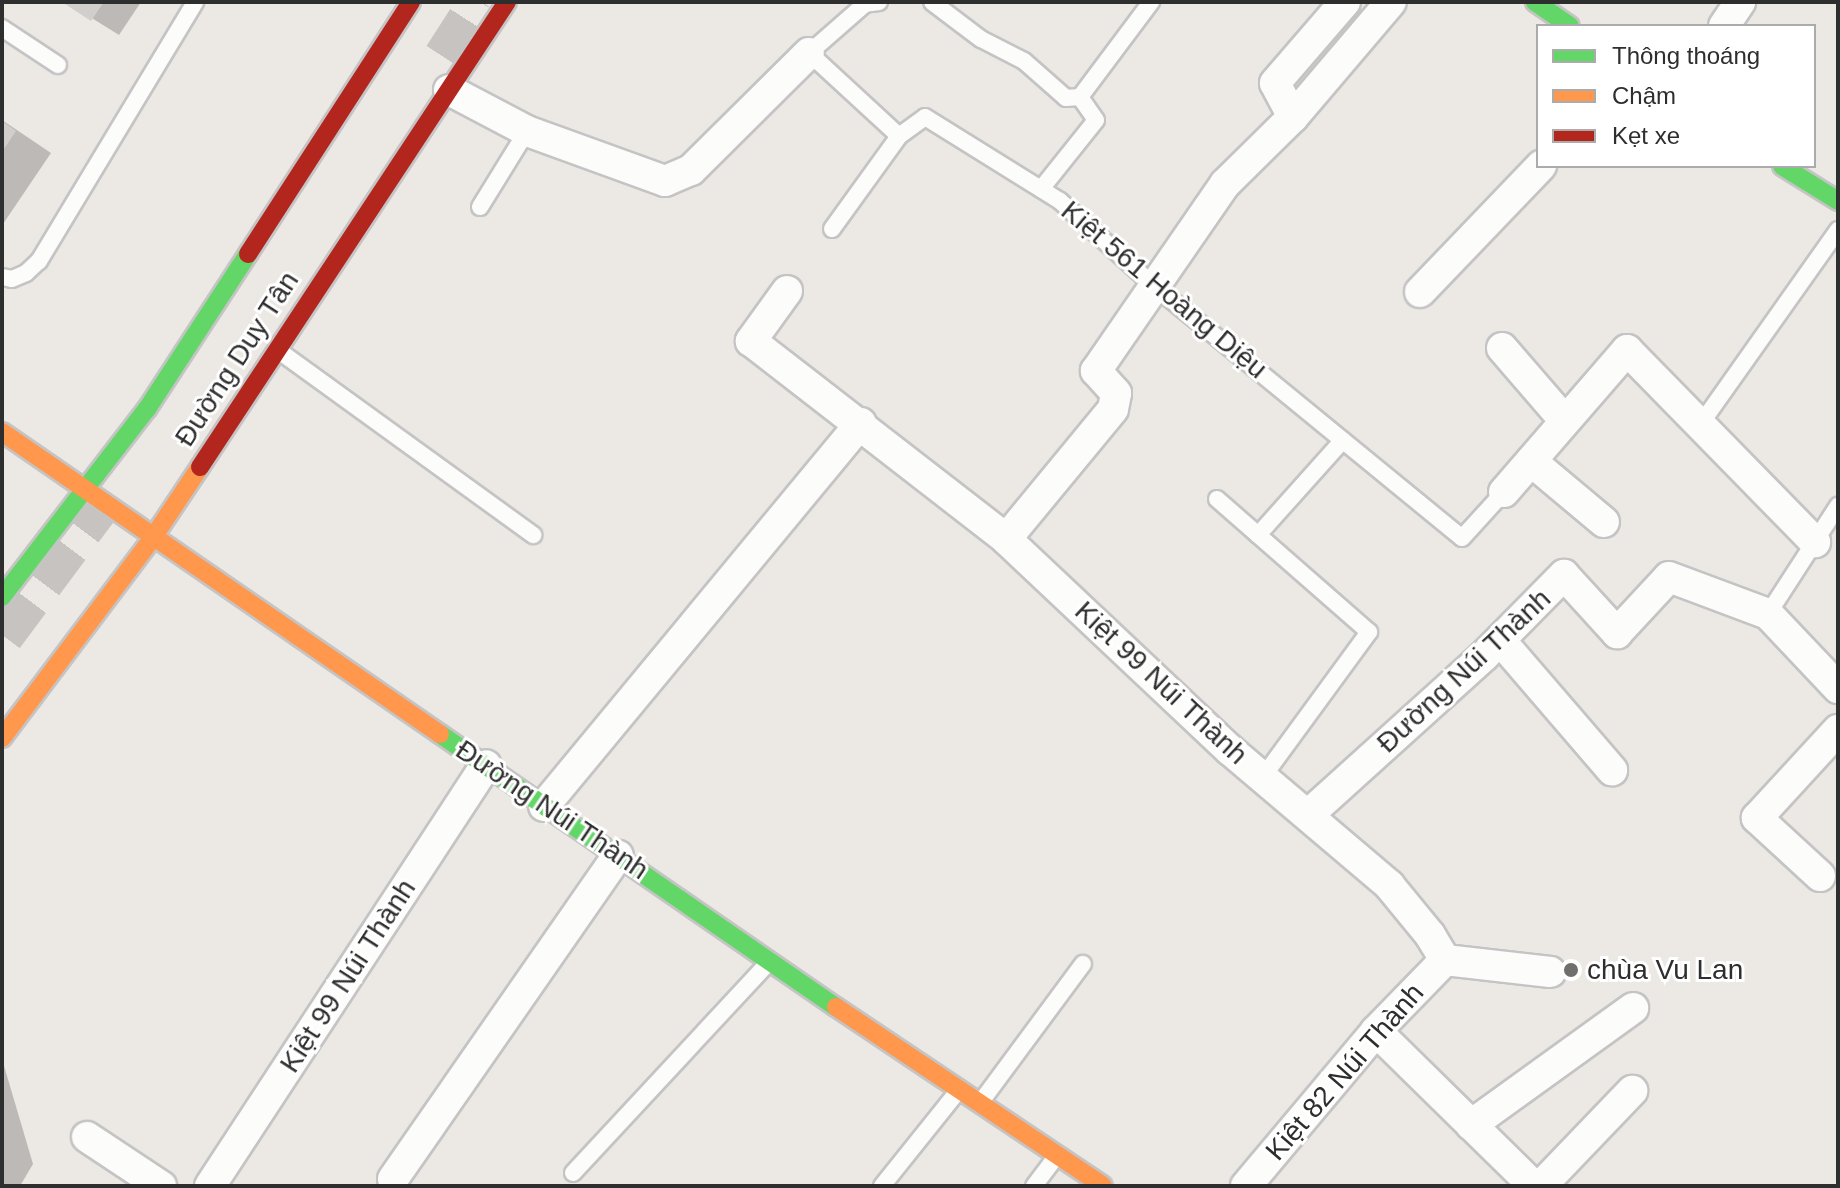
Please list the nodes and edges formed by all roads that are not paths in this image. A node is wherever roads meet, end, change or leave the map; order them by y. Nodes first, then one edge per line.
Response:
1 (195, 2) edge
2 (411, 2) edge
3 (507, 2) edge
4 (879, 2) edge
5 (932, 2) edge
6 (1151, 2) edge
7 (1345, 2) edge
8 (1391, 2) edge
9 (1535, 2) edge
10 (1740, 2) edge
11 (1567, 24) edge
12 (1725, 24) edge
13 (2, 28) edge
14 (809, 53) junction
15 (58, 65) dead end
16 (449, 90) junction
17 (1080, 97) junction
18 (1293, 117) junction
19 (527, 131) junction
20 (899, 136) junction
21 (1539, 168) edge
22 (1785, 168) edge
23 (1041, 189) junction
24 (1838, 201) edge
25 (480, 207) dead end
26 (832, 229) dead end
27 (1838, 230) edge
28 (2, 277) edge
29 (1153, 285) junction
30 (787, 291) dead end
31 (1420, 292) dead end
32 (1502, 348) dead end
33 (277, 349) junction
34 (1565, 421) junction
35 (861, 423) junction
36 (1700, 425) junction
37 (2, 432) edge
38 (1343, 440) junction
39 (1531, 461) junction
40 (85, 489) junction
41 (1504, 492) joint
42 (1217, 499) dead end
43 (1838, 506) edge
44 (1604, 522) dead end
45 (533, 535) dead end
46 (1258, 535) junction
47 (154, 536) junction
48 (1006, 539) junction
49 (1815, 542) junction
50 (2, 597) edge
51 (1768, 614) junction
52 (1500, 640) junction
53 (1838, 688) edge
54 (1838, 730) edge
55 (2, 738) edge
56 (486, 765) junction
57 (1612, 770) dead end
58 (1263, 777) junction
59 (544, 806) junction
60 (1308, 815) junction
61 (618, 855) junction
62 (1820, 876) dead end
63 (770, 960) junction
64 (1445, 960) junction
65 (1083, 964) dead end
66 (1550, 972) dead end
67 (1633, 1008) dead end
68 (1376, 1031) junction
69 (958, 1091) junction
70 (1632, 1091) dead end
71 (980, 1104) junction
72 (1471, 1125) junction
73 (87, 1137) dead end
74 (1057, 1155) junction
75 (573, 1173) dead end
76 (393, 1179) dead end
77 (161, 1186) edge
78 (210, 1186) edge
79 (882, 1186) edge
80 (1034, 1186) edge
81 (1103, 1186) edge
82 (1246, 1186) edge
83 (1534, 1186) edge
84 (1541, 1186) edge

1 - 28 lane
2 - 40 main road, Đường Duy Tân
3 - 16 main road, Đường Duy Tân
4 - 14 lane
5 - 17 lane
6 - 17 lane
7 - 18 street
8 - 18 street
9 - 11 main road
10 - 12 street
13 - 15 lane
14 - 19 street
14 - 20 lane
16 - 19 street
16 - 33 main road, Đường Duy Tân
17 - 23 lane
18 - 29 street
19 - 25 lane
20 - 23 lane, Kiệt 561 Hoàng Diệu
20 - 26 lane
21 - 31 street
22 - 24 main road
23 - 29 lane, Kiệt 561 Hoàng Diệu
27 - 36 lane
29 - 38 lane, Kiệt 561 Hoàng Diệu
29 - 48 street
30 - 35 street, Kiệt 99 Núi Thành
32 - 34 street
33 - 45 lane
33 - 47 main road, Đường Duy Tân
34 - 36 street
34 - 39 street
35 - 48 street, Kiệt 99 Núi Thành
35 - 59 street
36 - 49 street
37 - 40 main road, Đường Núi Thành
38 - 41 lane, Kiệt 561 Hoàng Diệu
38 - 46 lane
39 - 41 street
39 - 44 street
40 - 47 main road, Đường Núi Thành
40 - 50 main road, Đường Duy Tân
42 - 46 lane
43 - 49 lane
46 - 58 lane
47 - 55 main road, Đường Duy Tân
47 - 56 main road, Đường Núi Thành
48 - 58 street, Kiệt 99 Núi Thành
49 - 51 lane
51 - 52 street, Đường Núi Thành
51 - 53 street, Đường Núi Thành
52 - 57 street
52 - 60 street, Đường Núi Thành
54 - 62 street
56 - 59 main road, Đường Núi Thành
56 - 78 street, Kiệt 99 Núi Thành
58 - 60 street, Kiệt 99 Núi Thành
59 - 61 main road, Đường Núi Thành
60 - 64 street, Kiệt 99 Núi Thành
61 - 63 main road, Đường Núi Thành
61 - 76 street
63 - 69 main road, Đường Núi Thành
63 - 75 lane
64 - 66 street
64 - 68 street, Kiệt 82 Núi Thành
65 - 71 lane
67 - 72 street
68 - 72 street
68 - 82 street, Kiệt 82 Núi Thành
69 - 71 main road, Đường Núi Thành
69 - 79 lane
70 - 84 street
71 - 74 main road, Đường Núi Thành
72 - 83 street
73 - 77 street
74 - 80 lane
74 - 81 main road, Đường Núi Thành

